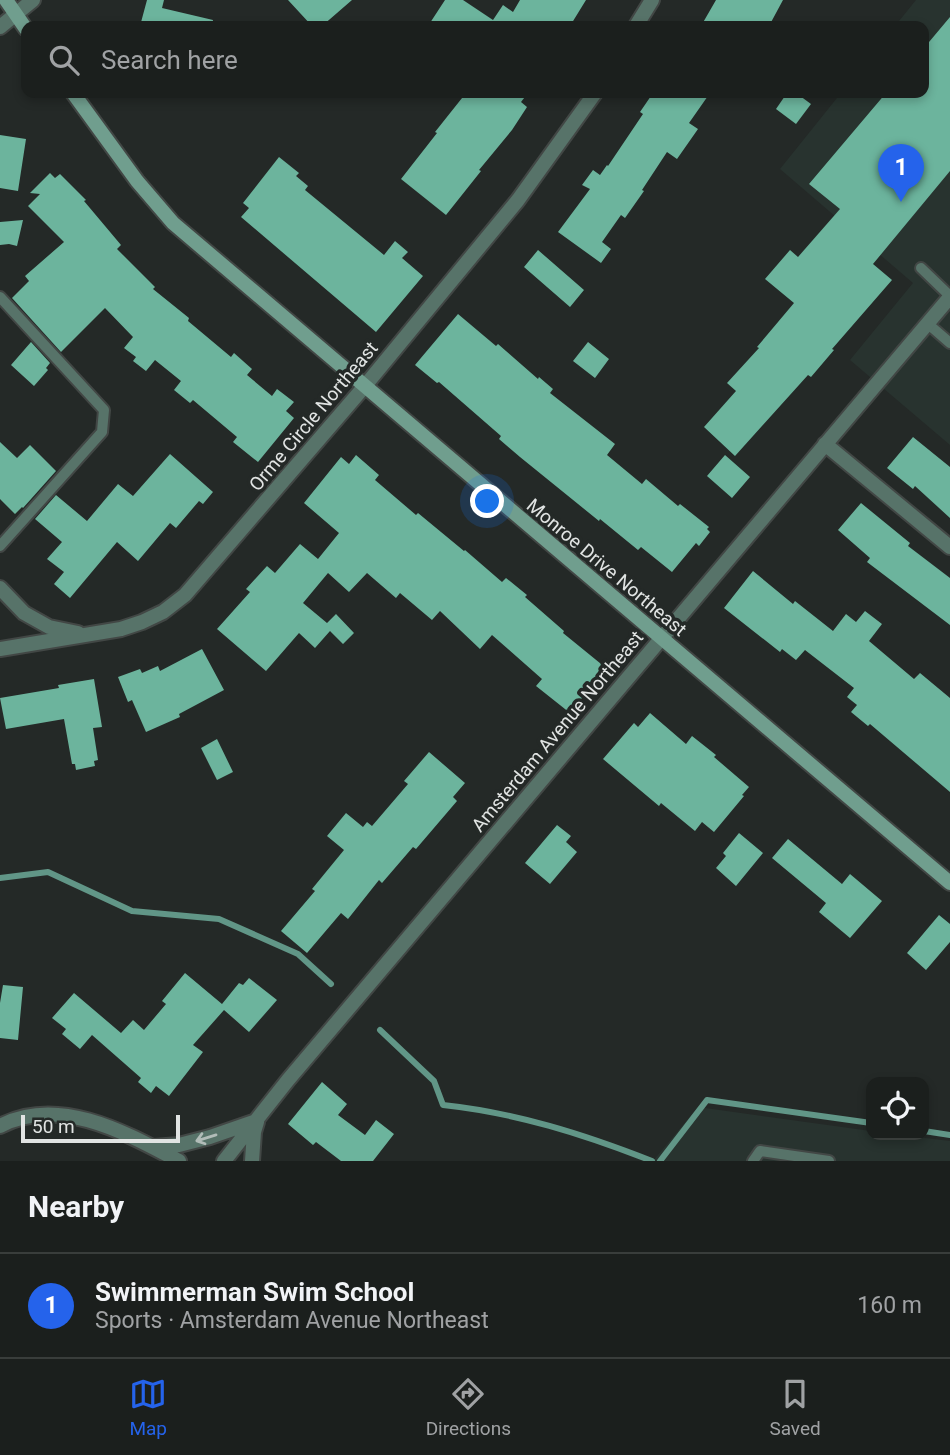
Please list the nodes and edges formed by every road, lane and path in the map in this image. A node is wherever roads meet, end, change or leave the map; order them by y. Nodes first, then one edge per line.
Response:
1 (6, 0) edge
2 (33, 0) edge
3 (652, 0) edge
4 (16, 14) junction
5 (639, 21) edge
6 (21, 22) edge
7 (0, 27) edge
8 (77, 98) edge
9 (591, 98) edge
10 (921, 268) dead end
11 (0, 296) edge
12 (950, 297) edge
13 (927, 323) junction
14 (950, 343) edge
15 (365, 387) junction
16 (825, 444) junction
17 (0, 546) edge
18 (950, 547) edge
19 (0, 588) edge
20 (86, 635) junction
21 (661, 638) junction
22 (0, 649) edge
23 (950, 883) edge
24 (257, 1121) junction
25 (0, 1126) edge
26 (153, 1147) junction
27 (179, 1161) edge
28 (224, 1161) edge
29 (252, 1161) edge
30 (753, 1161) edge
31 (828, 1161) edge

1 - 4 main road
2 - 4 street
3 - 5 street
4 - 6 main road
4 - 7 street
8 - 15 main road, Monroe Drive Northeast
9 - 15 street, Orme Circle Northeast
10 - 12 lane
11 - 17 lane
12 - 13 street, Amsterdam Avenue Northeast
13 - 14 lane
13 - 16 street, Amsterdam Avenue Northeast
15 - 20 street, Orme Circle Northeast
15 - 21 main road, Monroe Drive Northeast
16 - 18 street
16 - 21 street, Amsterdam Avenue Northeast
19 - 20 street, Orme Circle Northeast
20 - 22 street
21 - 23 main road, Monroe Drive Northeast
21 - 24 street, Amsterdam Avenue Northeast
24 -> 26 street
24 - 28 street, Amsterdam Avenue Northeast
24 - 29 street
25 - 26 street
26 - 27 street
30 - 31 lane

